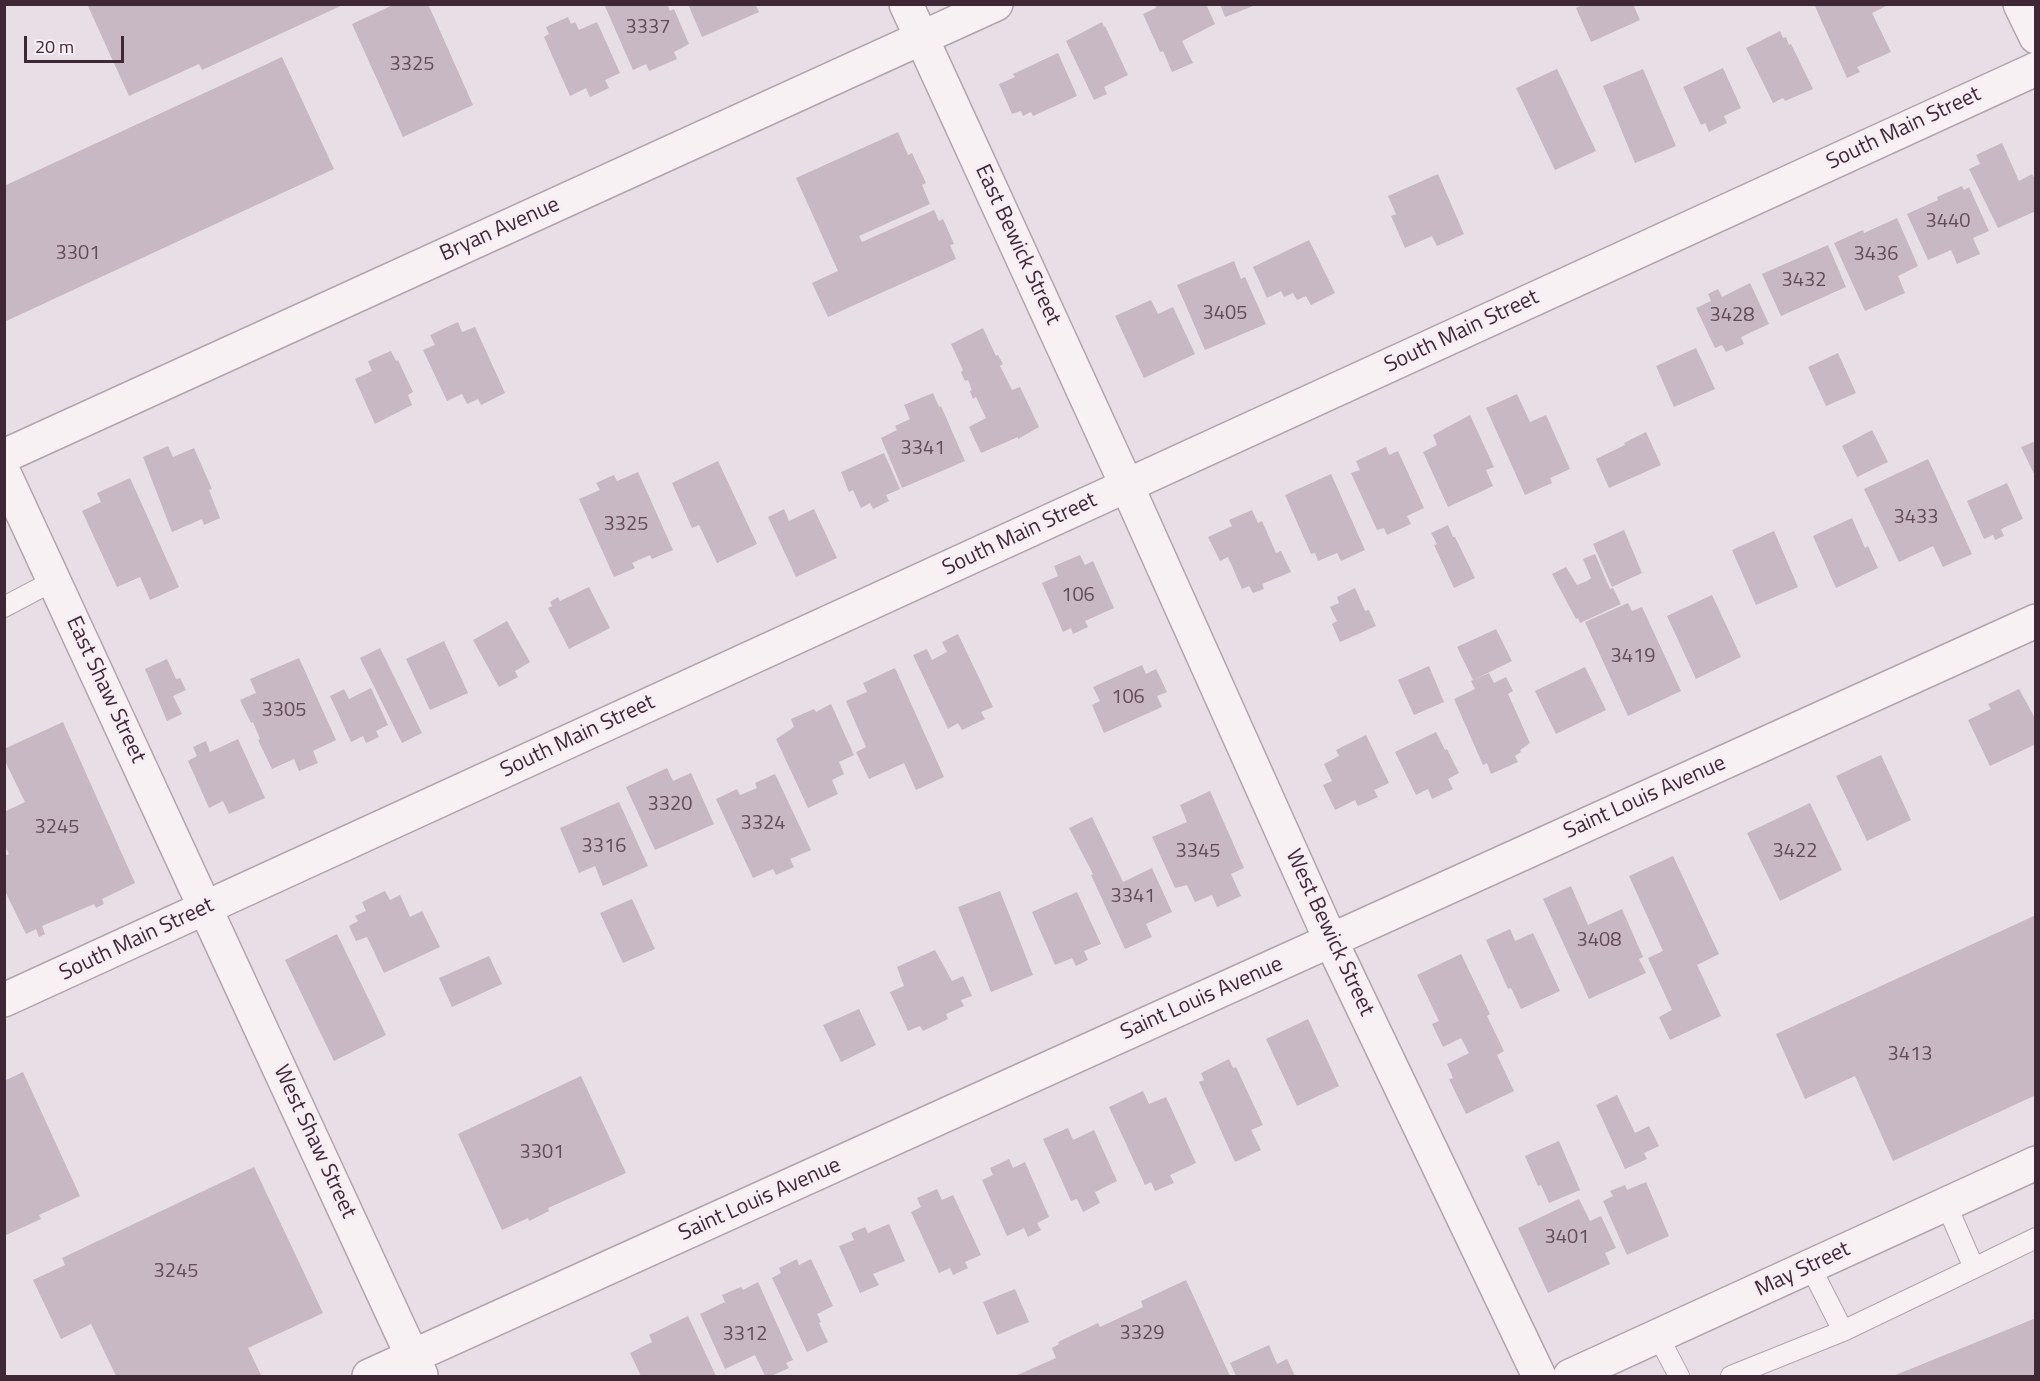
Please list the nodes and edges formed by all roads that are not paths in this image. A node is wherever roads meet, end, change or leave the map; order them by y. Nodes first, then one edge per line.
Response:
1 (906, 4) edge
2 (996, 4) edge
3 (2020, 4) edge
4 (2036, 37) edge
5 (921, 39) junction
6 (2036, 69) edge
7 (4, 456) edge
8 (4, 473) edge
9 (1127, 486) junction
10 (55, 580) junction
11 (4, 607) edge
12 (2036, 621) edge
13 (206, 908) junction
14 (1331, 940) junction
15 (4, 1000) edge
16 (2036, 1162) edge
17 (1946, 1204) junction
18 (2036, 1238) edge
19 (1810, 1266) junction
20 (1974, 1268) junction
21 (1843, 1331) junction
22 (1658, 1336) junction
23 (418, 1367) edge
24 (369, 1377) edge
25 (1539, 1377) edge
26 (1570, 1377) edge
27 (1679, 1377) edge
28 (1731, 1377) edge

1 - 5 street, East Bewick Street
2 - 5 street, Bryan Avenue
3 - 4 street
5 - 7 street, Bryan Avenue
5 - 9 street, East Bewick Street
6 - 9 street, South Main Street
8 - 10 street, East Shaw Street
9 - 13 street, South Main Street
9 - 14 street, West Bewick Street
10 - 11 lane
10 - 13 street, East Shaw Street
12 - 14 street, Saint Louis Avenue
13 - 15 street, South Main Street
13 - 23 street, West Shaw Street
14 - 23 street, Saint Louis Avenue
14 - 25 street, West Bewick Street
16 - 17 street, May Street
17 - 19 street, May Street
17 - 20 lane
18 - 20 lane
19 - 21 lane
19 - 22 street, May Street
20 - 21 lane
21 - 28 lane
22 - 26 street, May Street
22 - 27 lane
23 - 24 street, Saint Louis Avenue

